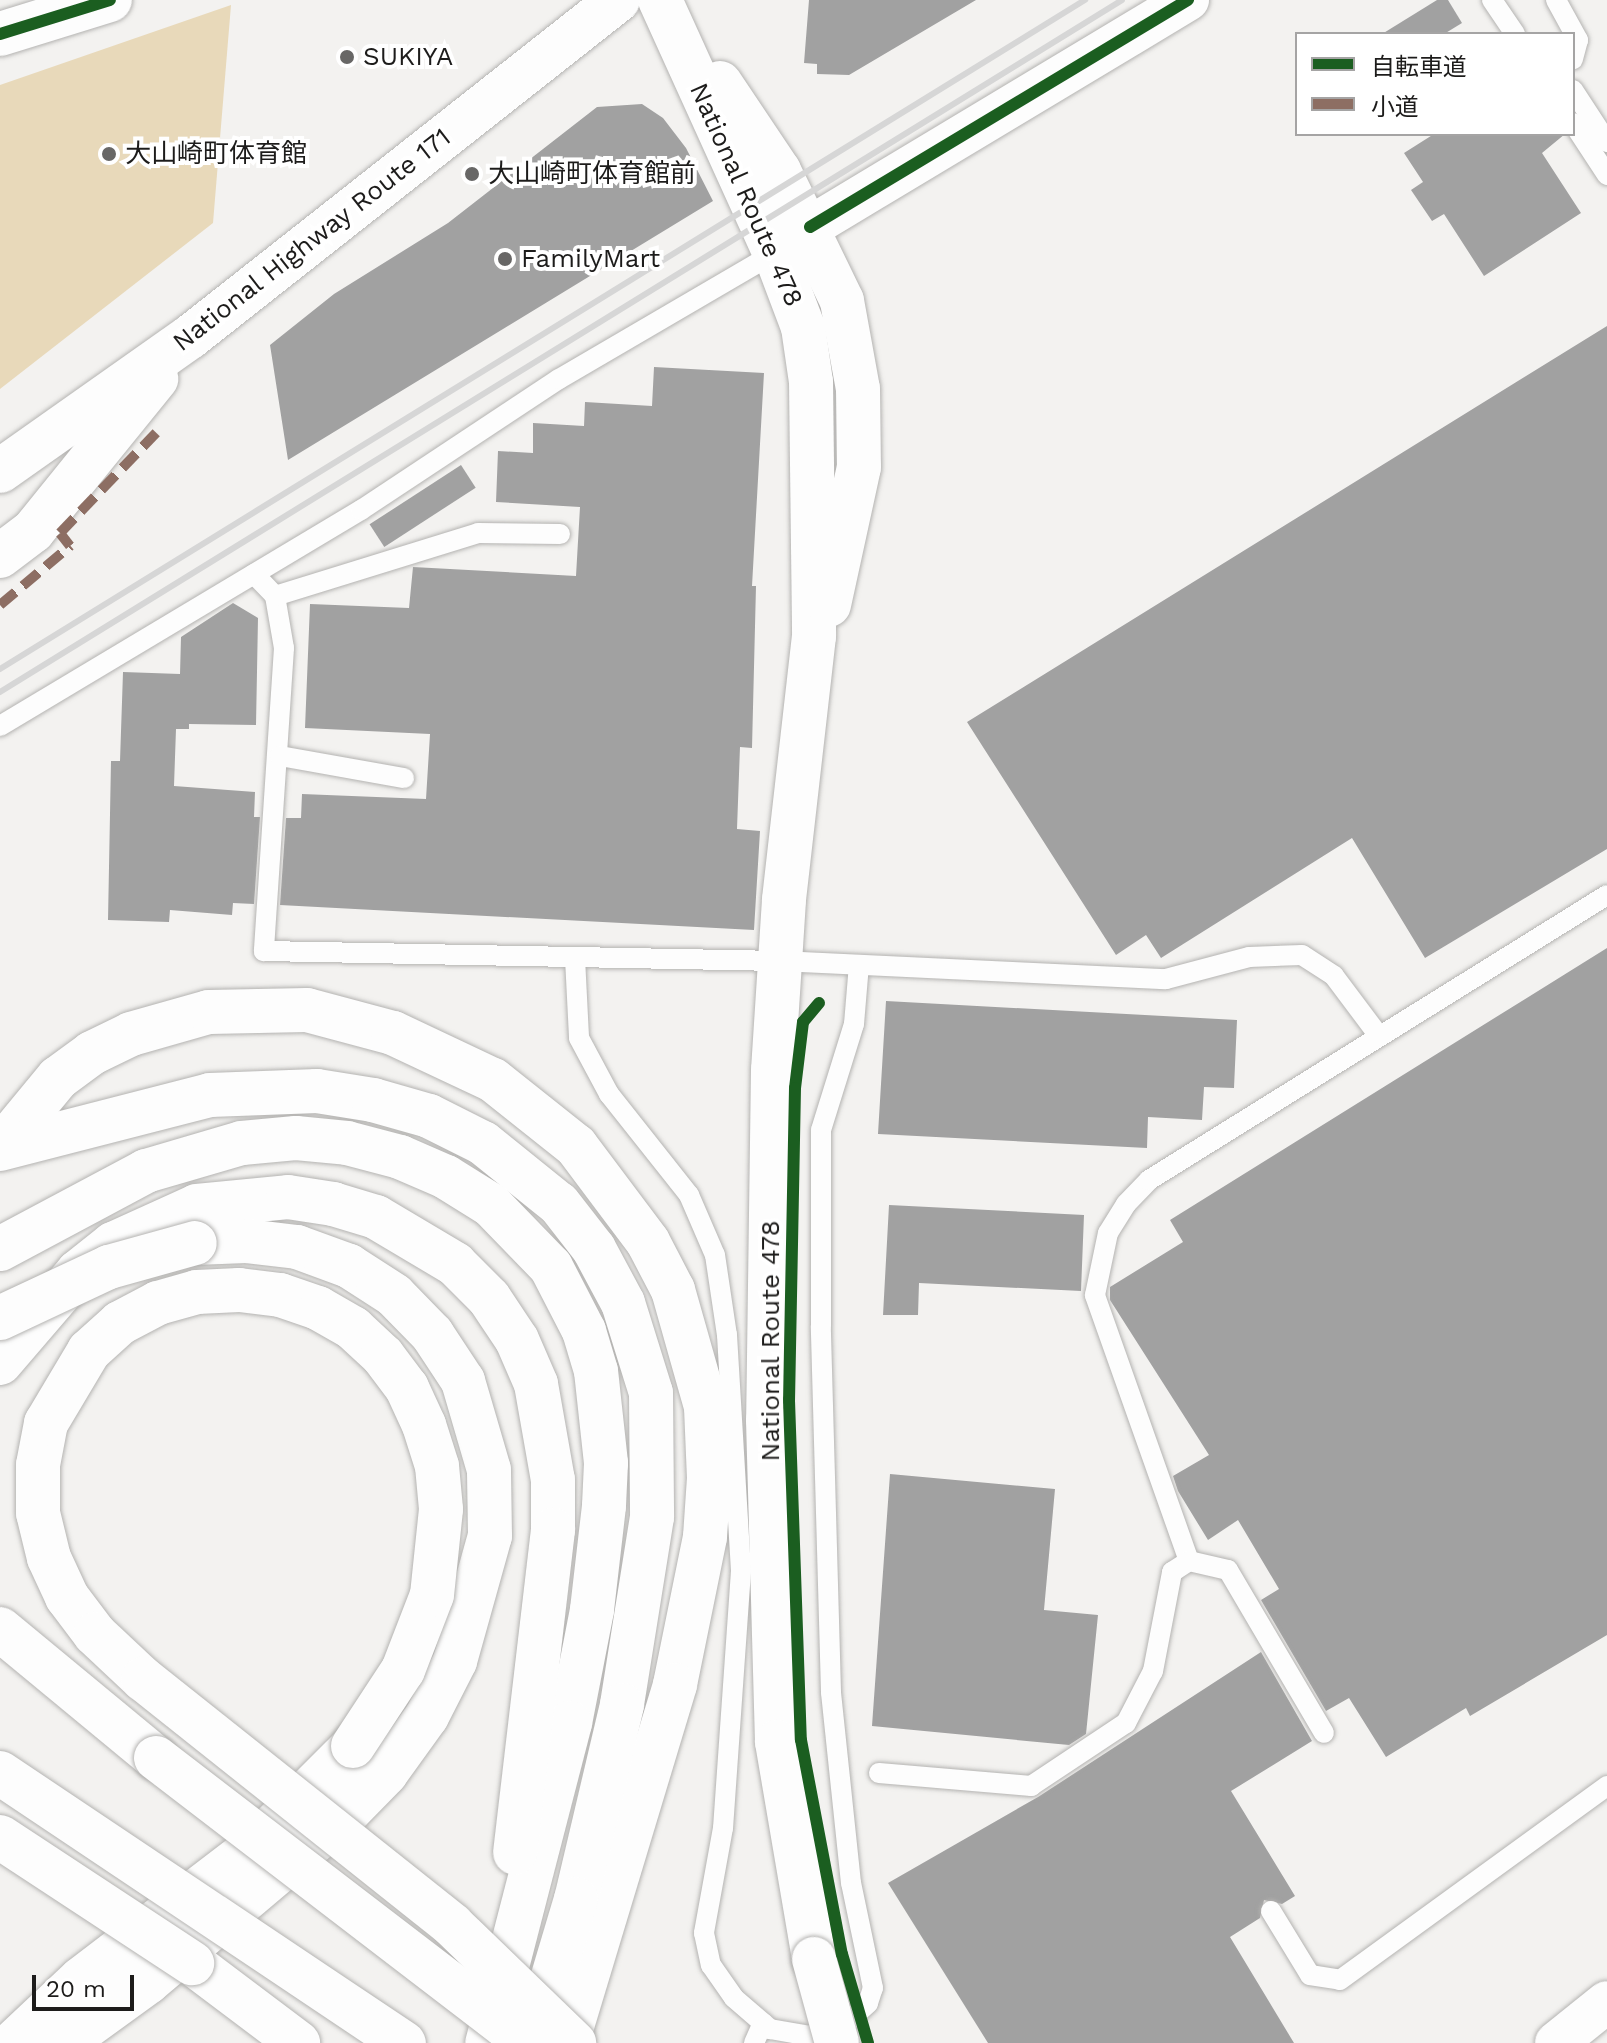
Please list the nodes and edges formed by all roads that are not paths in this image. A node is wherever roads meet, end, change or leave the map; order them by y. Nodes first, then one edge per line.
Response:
1 (110, 0) edge
2 (618, 0) edge
3 (663, 0) edge
4 (1188, 0) edge
5 (1492, 0) edge
6 (1556, 0) edge
7 (1514, 32) edge
8 (1574, 32) edge
9 (0, 34) edge
10 (1575, 93) edge
11 (1575, 126) edge
12 (1607, 142) edge
13 (1607, 175) edge
14 (810, 227) junction
15 (775, 253) junction
16 (190, 337) junction
17 (0, 471) edge
18 (560, 534) dead end
19 (0, 556) edge
20 (254, 574) junction
21 (275, 596) junction
22 (814, 636) junction
23 (0, 726) edge
24 (280, 756) junction
25 (404, 778) dead end
26 (1607, 895) edge
27 (575, 958) junction
28 (780, 961) junction
29 (859, 965) junction
30 (1379, 1036) junction
31 (9, 1147) edge
32 (0, 1249) edge
33 (0, 1318) edge
34 (0, 1363) edge
35 (1189, 1561) junction
36 (0, 1629) edge
37 (622, 1705) junction
38 (1324, 1733) dead end
39 (0, 1773) edge
40 (879, 1773) dead end
41 (1607, 1786) edge
42 (0, 1837) edge
43 (0, 1856) edge
44 (1271, 1911) dead end
45 (177, 1954) junction
46 (1607, 2002) edge
47 (763, 2023) junction
48 (492, 2025) edge
49 (573, 2031) edge
50 (1564, 2040) edge
51 (13, 2043) edge
52 (64, 2043) edge
53 (298, 2043) edge
54 (404, 2043) edge
55 (530, 2043) edge
56 (754, 2043) edge
57 (837, 2043) edge

1 - 9 main road
2 - 16 main road, National Highway Route 171
3 - 14 main road, National Route 478
3 - 15 main road, National Route 478
4 - 14 street
5 - 7 lane
6 - 8 lane
10 - 12 lane
11 - 13 lane
14 - 22 main road, National Route 478
15 - 20 lane
15 - 22 main road, National Route 478
16 - 17 main road, National Highway Route 171
16 - 19 main road
18 - 21 lane
20 - 21 lane
20 - 23 lane
21 - 24 lane
22 - 28 main road, National Route 478
24 - 25 lane
24 - 27 lane
26 - 30 lane
27 - 28 lane
27 - 47 lane
28 - 29 lane
28 - 57 main road, National Route 478, bridge
29 - 30 lane
29 - 47 lane
30 - 35 lane
31 - 37 main road
31 - 49 main road
32 - 48 main road
33 - 52 main road, bridge
34 - 48 main road
35 - 38 lane
35 - 40 lane
36 - 55 main road, bridge
37 - 49 main road
37 - 55 main road
39 - 54 main road, bridge
41 - 44 lane
42 - 45 main road, bridge
43 - 45 main road, bridge
45 - 53 main road
46 - 50 street
47 - 56 lane
49 - 51 main road, bridge

